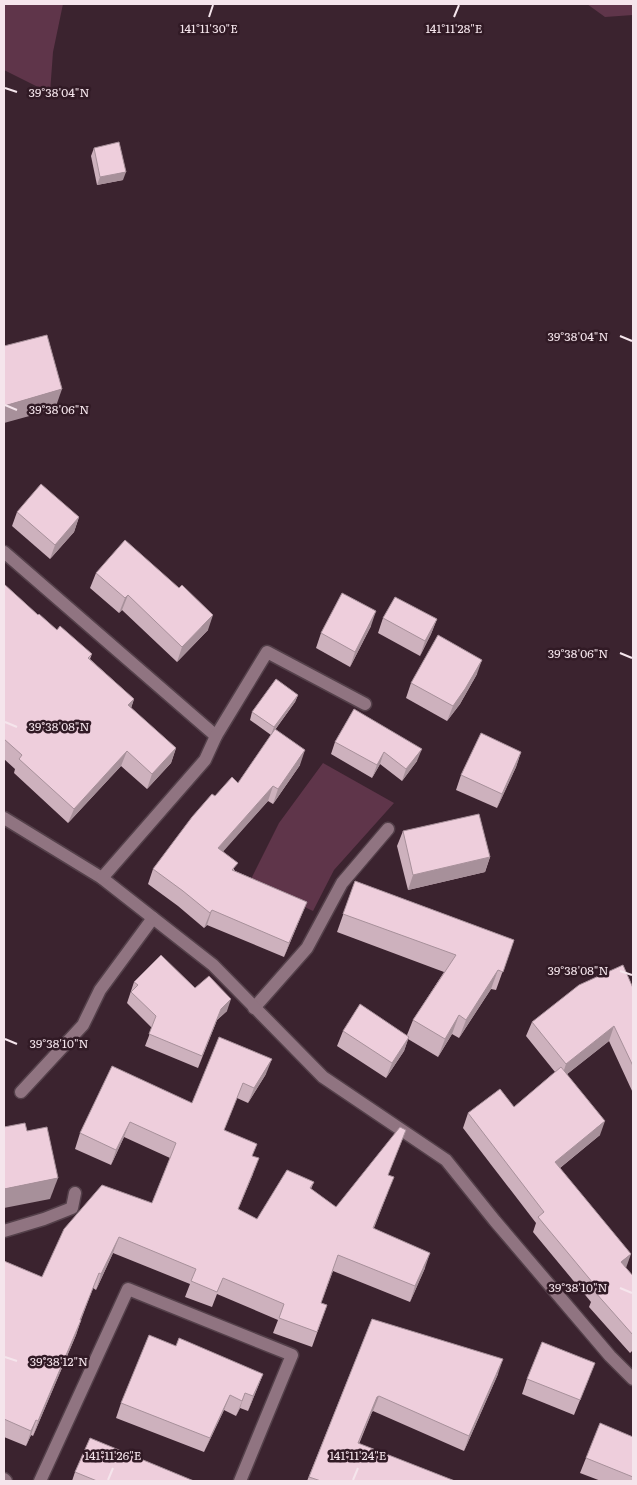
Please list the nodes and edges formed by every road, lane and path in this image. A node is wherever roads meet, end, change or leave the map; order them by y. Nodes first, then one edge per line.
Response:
1 (4, 552) edge
2 (365, 704) dead end
3 (216, 736) junction
4 (4, 818) edge
5 (388, 829) dead end
6 (102, 878) junction
7 (153, 918) junction
8 (254, 1008) junction
9 (21, 1092) dead end
10 (75, 1193) dead end
11 (4, 1232) edge
12 (633, 1379) edge
13 (40, 1481) edge
14 (240, 1481) edge

1 - 3 street
2 - 3 street
3 - 6 street
4 - 6 street
5 - 8 street
6 - 7 street
7 - 8 street
7 - 9 street
8 - 12 street
10 - 11 street
13 - 14 street

